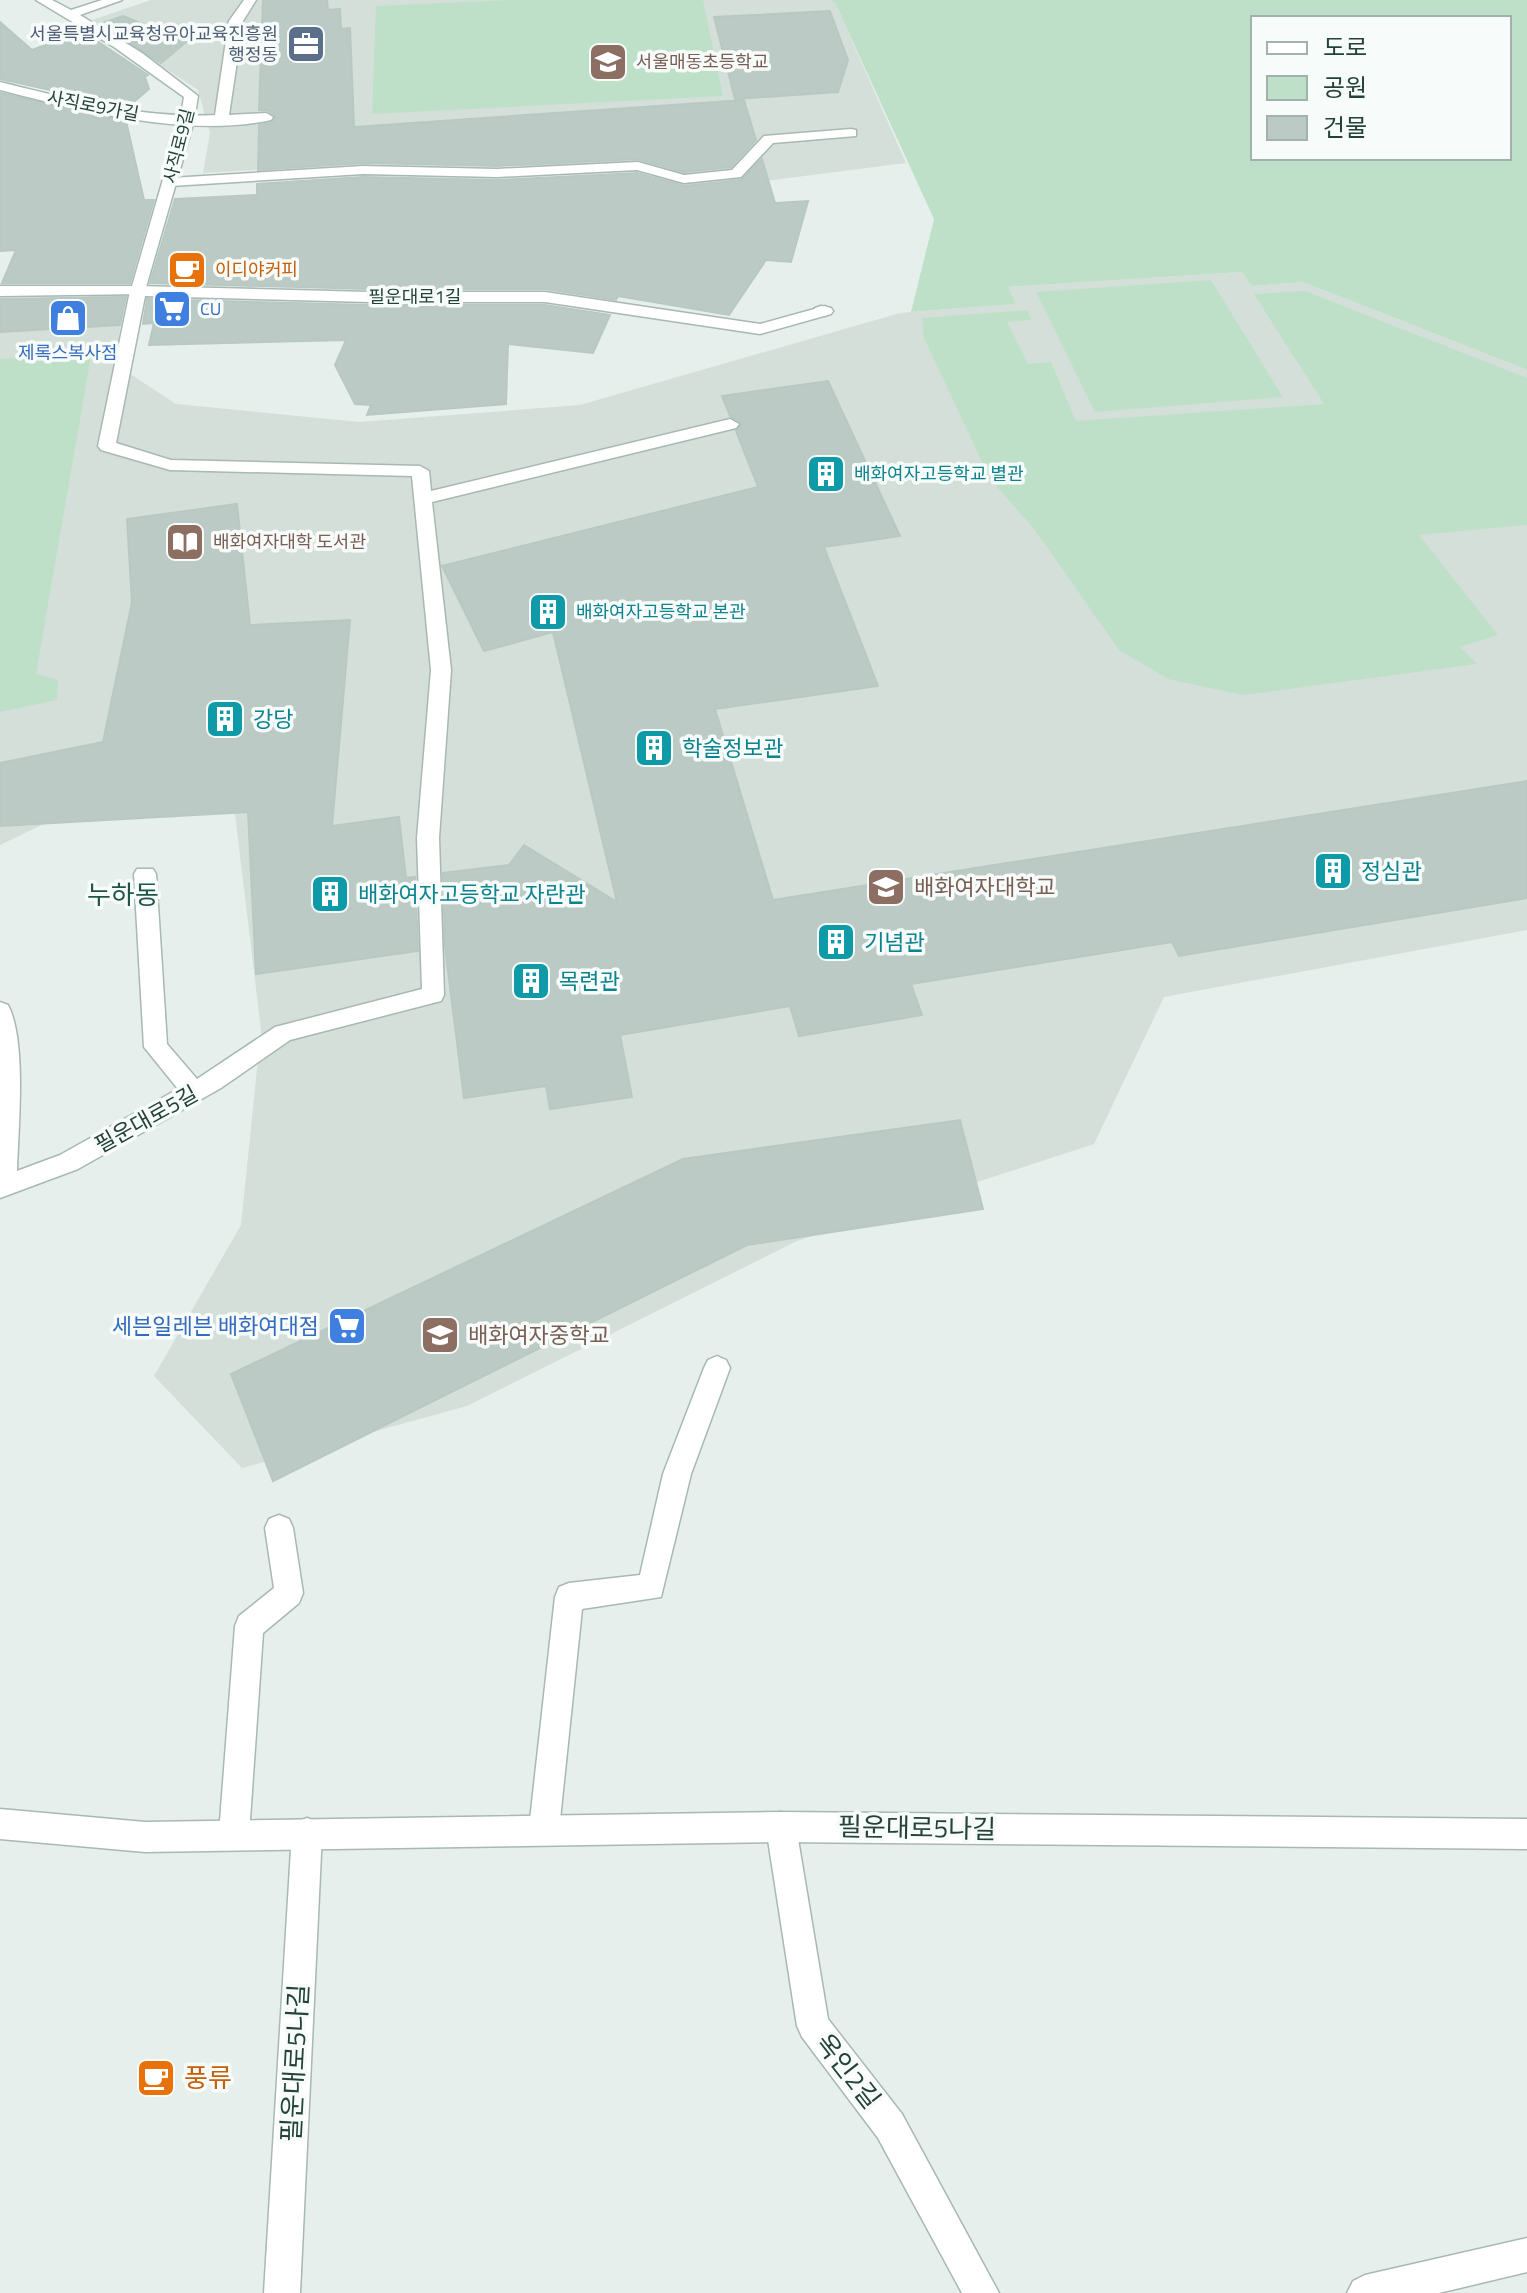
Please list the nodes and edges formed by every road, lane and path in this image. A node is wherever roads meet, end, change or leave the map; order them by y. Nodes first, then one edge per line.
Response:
1 (42, 0) edge
2 (116, 0) edge
3 (250, 0) edge
4 (70, 14) junction
5 (0, 86) edge
6 (266, 117) dead end
7 (221, 119) junction
8 (187, 121) junction
9 (851, 133) dead end
10 (171, 182) junction
11 (0, 291) edge
12 (138, 291) junction
13 (823, 311) dead end
14 (730, 424) dead end
15 (422, 499) junction
16 (145, 874) dead end
17 (0, 1011) edge
18 (194, 1092) junction
19 (2, 1187) edge
20 (717, 1368) dead end
21 (279, 1528) dead end
22 (0, 1824) edge
23 (781, 1827) junction
24 (544, 1829) junction
25 (307, 1833) junction
26 (234, 1834) junction
27 (1527, 1834) edge
28 (1527, 2255) edge
29 (282, 2293) edge
30 (981, 2293) edge
31 (1365, 2293) edge

1 - 4 street, 사직로9길
2 - 4 street
3 - 7 street
4 - 8 street, 사직로9길
5 - 8 street, 사직로9가길
6 - 7 street, 사직로9가길
7 - 8 street, 사직로9가길
8 - 10 street, 사직로9길
9 - 10 street
10 - 12 street, 사직로9길
11 - 12 street, 필운대로1길
12 - 13 street, 필운대로1길
12 - 15 street, 사직로9길
14 - 15 street
15 - 18 street, 필운대로5길
16 - 18 street
17 - 19 street
18 - 19 street, 필운대로5길
20 - 24 street
21 - 26 street
22 - 26 street, 필운대로5나길
23 - 24 street, 필운대로5나길
23 - 27 street, 필운대로5나길
23 - 30 street, 옥인2길
24 - 25 street, 필운대로5나길
25 - 26 street, 필운대로5나길
25 - 29 street, 필운대로5나길
28 - 31 street

